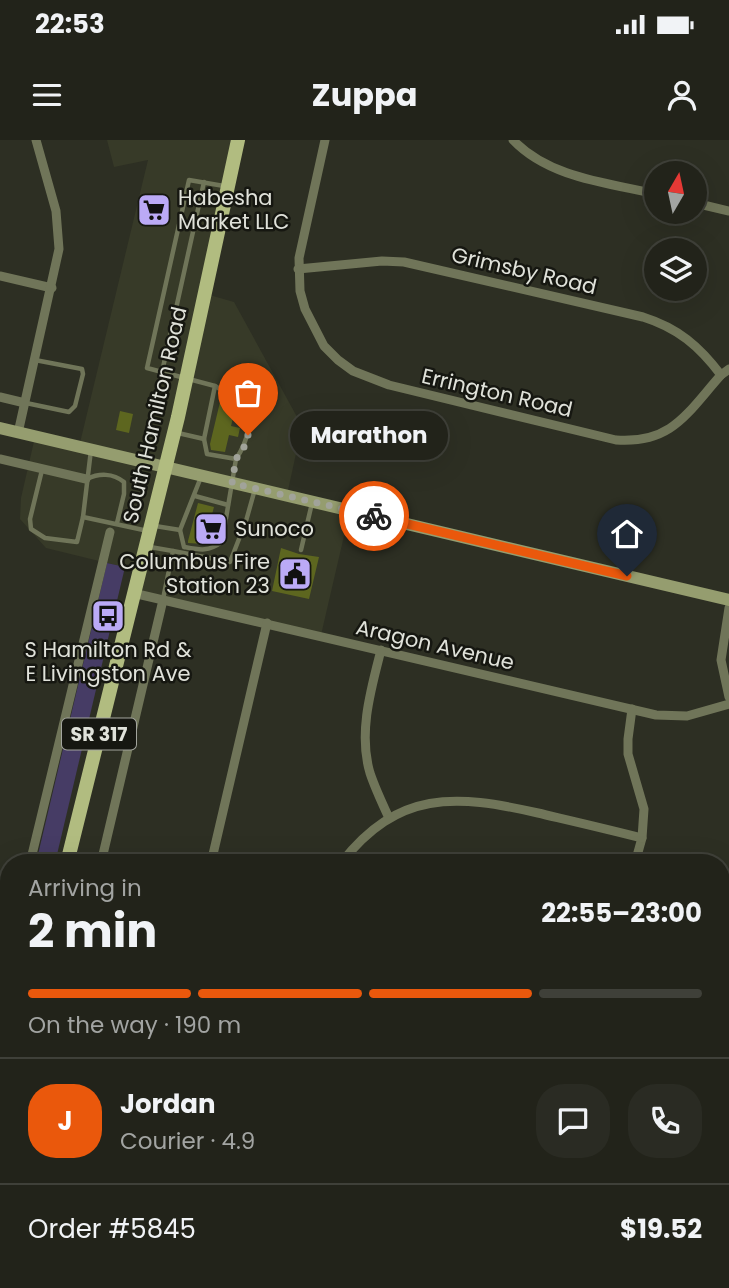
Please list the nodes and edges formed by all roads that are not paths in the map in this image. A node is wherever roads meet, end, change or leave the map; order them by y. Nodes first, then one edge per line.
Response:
1 (36, 140) edge
2 (239, 140) edge
3 (325, 140) edge
4 (513, 140) edge
5 (205, 182) junction
6 (228, 187) junction
7 (644, 191) edge
8 (707, 206) edge
9 (729, 211) edge
10 (298, 269) junction
11 (0, 276) edge
12 (52, 288) junction
13 (35, 360) junction
14 (162, 372) junction
15 (725, 372) edge
16 (187, 378) junction
17 (215, 386) junction
18 (0, 397) edge
19 (25, 403) junction
20 (0, 428) edge
21 (174, 432) junction
22 (18, 433) junction
23 (204, 439) junction
24 (91, 450) junction
25 (0, 459) edge
26 (236, 459) junction
27 (165, 468) junction
28 (42, 469) junction
29 (201, 476) junction
30 (86, 479) junction
31 (232, 483) junction
32 (255, 489) junction
33 (195, 496) junction
34 (312, 502) junction
35 (228, 505) junction
36 (83, 517) junction
37 (117, 523) junction
38 (150, 528) junction
39 (180, 530) junction
40 (110, 532) dead end
41 (145, 546) junction
42 (301, 550) dead end
43 (173, 551) junction
44 (134, 593) junction
45 (163, 600) junction
46 (729, 600) edge
47 (729, 608) edge
48 (267, 624) junction
49 (381, 650) junction
50 (729, 697) edge
51 (729, 704) edge
52 (632, 709) junction
53 (389, 818) junction
54 (642, 838) junction
55 (32, 854) edge
56 (69, 854) edge
57 (104, 854) edge
58 (213, 854) edge
59 (348, 854) edge
60 (638, 854) edge

1 - 12 street
2 - 6 main road, South Hamilton Road / SR 317
3 - 10 street
4 - 7 street
5 - 6 lane
5 - 14 lane
5 - 14 lane
6 - 16 main road, South Hamilton Road / SR 317
8 - 9 street
10 - 15 street, Grimsby Road
10 - 15 street, Errington Road
11 - 12 street
12 - 13 street
13 - 19 street
13 - 19 lane
14 - 16 lane
16 - 17 lane
16 - 21 main road, South Hamilton Road / SR 317
17 - 23 lane
17 - 26 lane
18 - 19 street
19 - 22 street
20 - 22 main road
21 - 23 lane
21 - 27 main road, South Hamilton Road / SR 317
22 - 24 main road
23 - 26 lane
24 - 27 main road
24 - 30 lane
25 - 28 street
26 - 31 lane
27 - 29 main road
27 - 38 main road, South Hamilton Road / SR 317
28 - 30 street
28 - 36 lane
29 - 31 main road
29 - 33 lane
30 - 36 lane
30 - 37 lane
31 - 32 main road
31 - 35 lane
32 - 34 main road
32 - 43 lane
33 - 35 lane
33 - 39 lane
34 - 42 lane
34 - 46 main road
35 - 39 lane
36 - 37 lane
37 - 38 lane
38 - 39 lane
38 - 41 main road, South Hamilton Road / SR 317
40 - 55 street
41 - 43 lane
41 - 44 main road, South Hamilton Road / SR 317
43 - 45 lane
44 - 45 street, Aragon Avenue
44 - 56 main road, South Hamilton Road / SR 317
45 - 48 street, Aragon Avenue
45 - 57 street
47 - 50 street
48 - 49 street, Aragon Avenue
48 - 58 street
49 - 52 street, Aragon Avenue
49 - 53 street
51 - 52 street, Aragon Avenue
52 - 54 street
53 - 54 street
53 - 59 street
54 - 60 street

